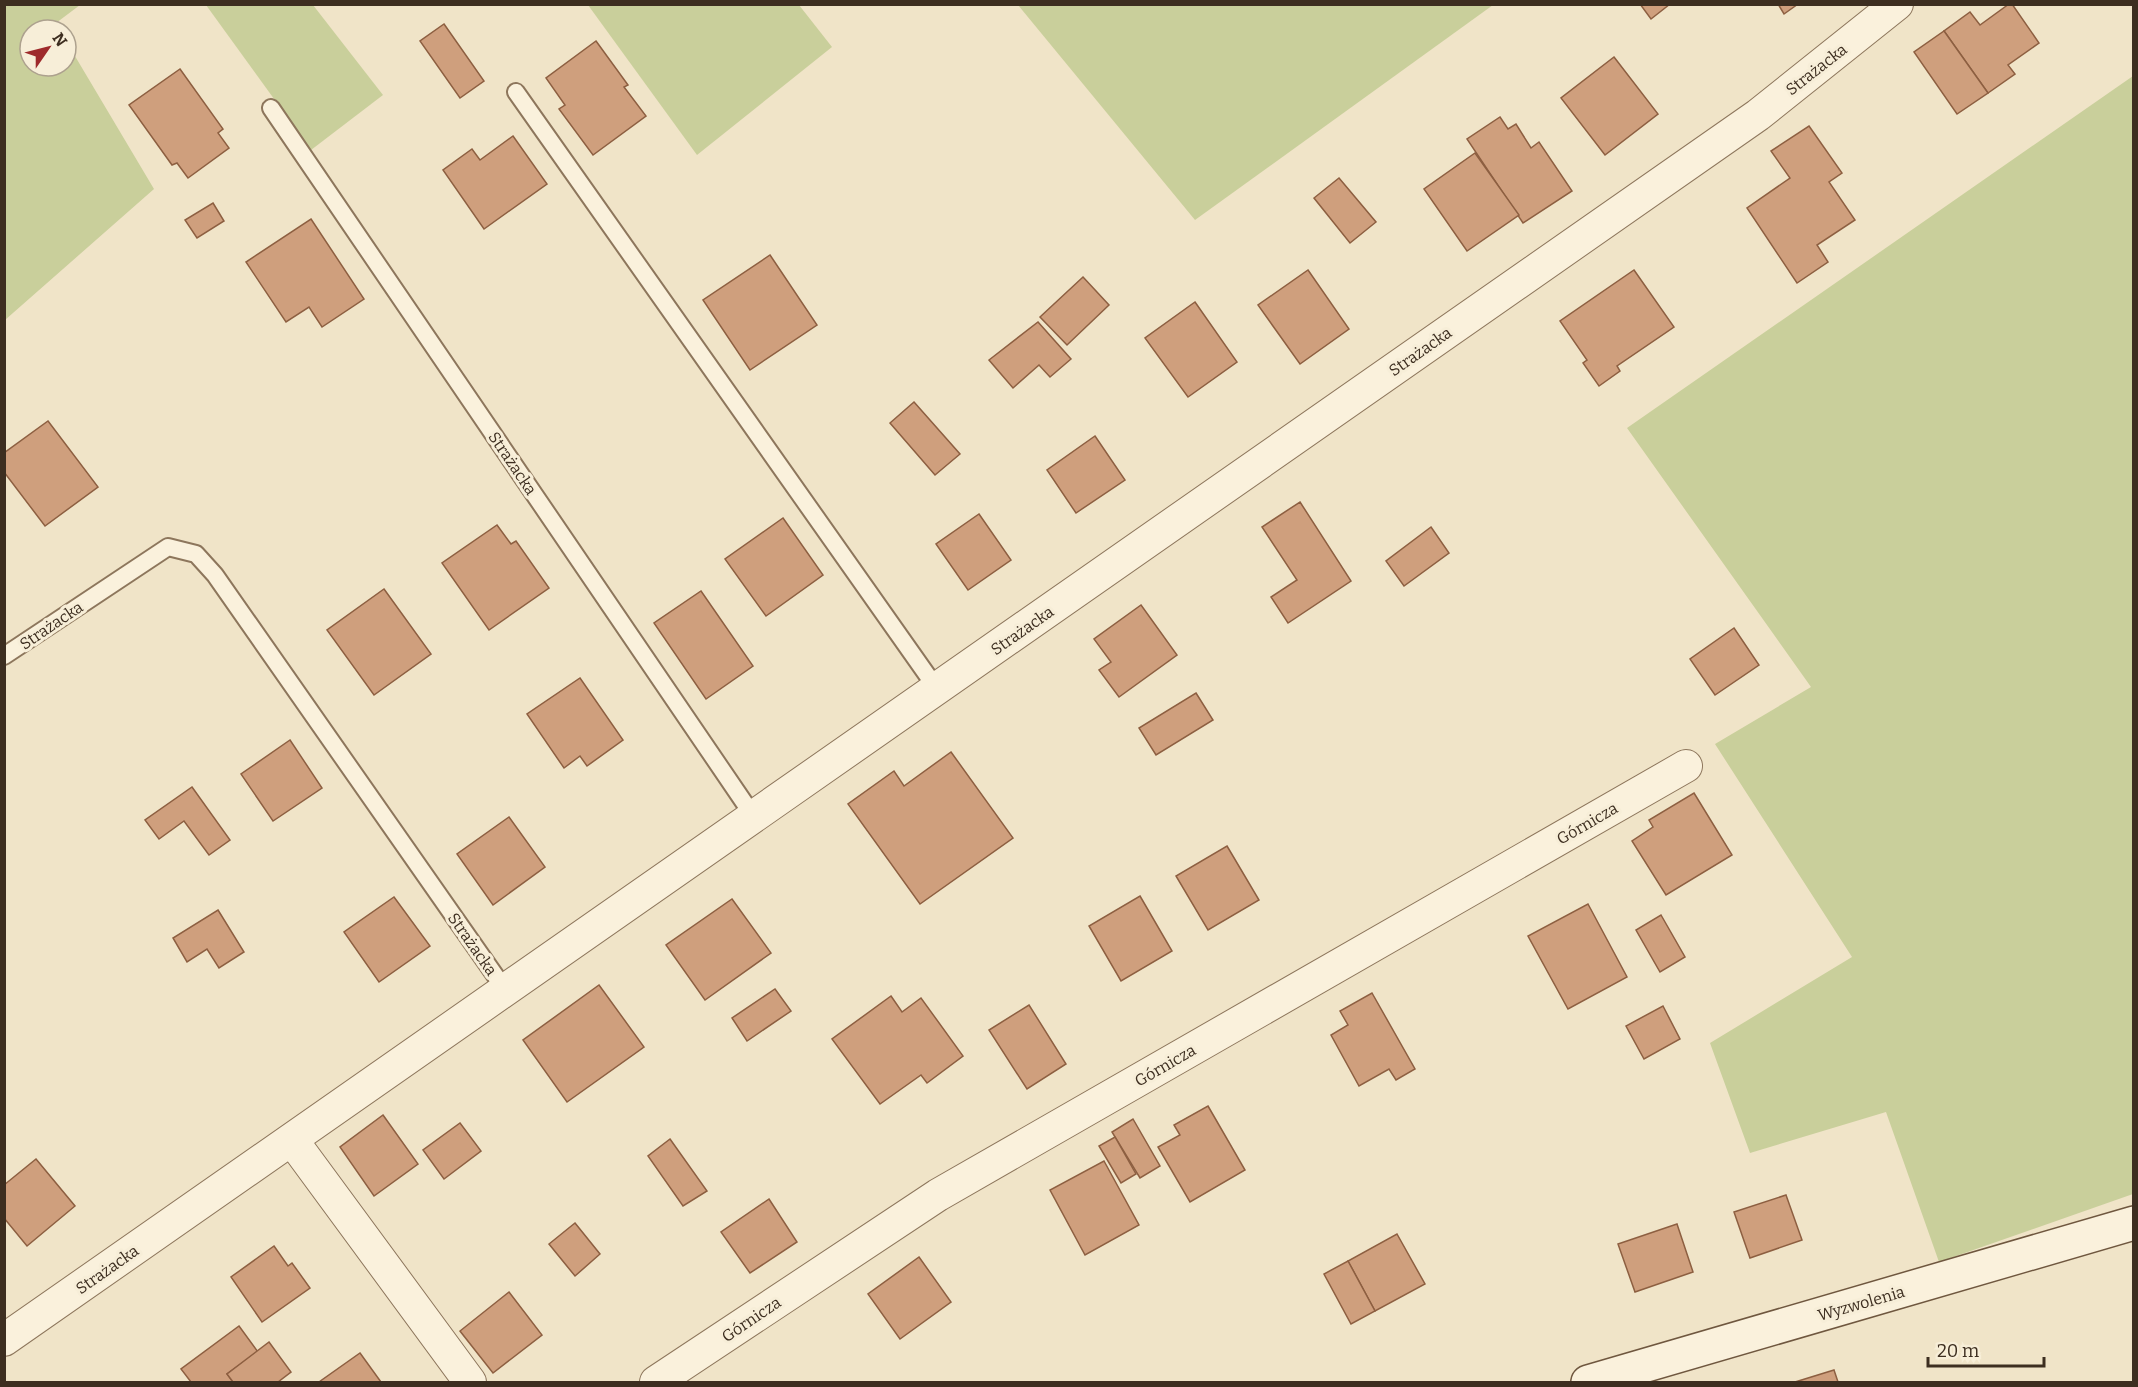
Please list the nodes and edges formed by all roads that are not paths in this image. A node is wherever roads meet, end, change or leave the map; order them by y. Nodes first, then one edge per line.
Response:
1 (1897, 4) edge
2 (516, 92) dead end
3 (271, 108) dead end
4 (4, 656) edge
5 (937, 690) junction
6 (1686, 766) dead end
7 (754, 817) junction
8 (506, 991) junction
9 (292, 1140) junction
10 (2133, 1223) edge
11 (4, 1340) edge
12 (470, 1383) edge
13 (656, 1383) edge
14 (1588, 1383) edge

1 - 5 street, Strażacka
2 - 5 lane
3 - 7 lane, Strażacka
4 - 8 lane, Strażacka
5 - 7 street, Strażacka
6 - 13 street, Górnicza
7 - 8 street, Strażacka
8 - 9 street, Strażacka
9 - 11 street, Strażacka
9 - 12 street
10 - 14 main road, Wyzwolenia

